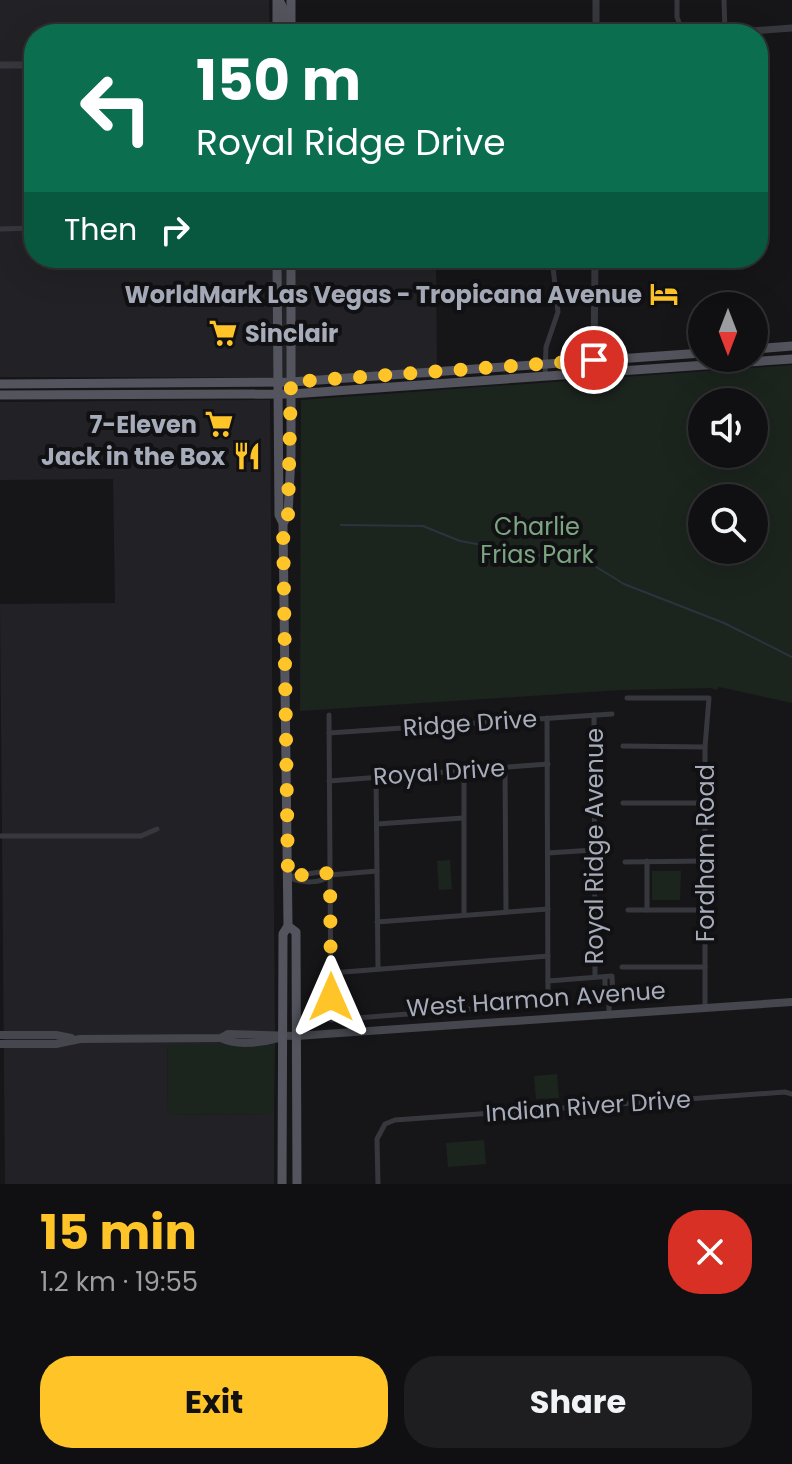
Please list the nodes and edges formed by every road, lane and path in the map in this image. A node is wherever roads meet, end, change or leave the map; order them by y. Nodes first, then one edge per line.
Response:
1 (278, 0) edge
2 (291, 0) edge
3 (596, 0) edge
4 (677, 0) edge
5 (724, 0) edge
6 (277, 24) edge
7 (284, 24) edge
8 (291, 24) edge
9 (596, 24) edge
10 (679, 24) edge
11 (725, 24) edge
12 (792, 28) edge
13 (768, 30) edge
14 (0, 65) edge
15 (24, 65) edge
16 (24, 228) edge
17 (0, 229) edge
18 (277, 268) edge
19 (290, 268) edge
20 (552, 268) edge
21 (595, 268) edge
22 (789, 347) edge
23 (768, 348) edge
24 (681, 354) junction
25 (688, 354) edge
26 (789, 359) edge
27 (594, 360) junction
28 (545, 364) junction
29 (682, 367) junction
30 (468, 370) junction
31 (594, 373) junction
32 (545, 377) junction
33 (277, 382) junction
34 (291, 382) junction
35 (469, 382) junction
36 (199, 383) junction
37 (0, 384) edge
38 (291, 394) junction
39 (0, 395) edge
40 (140, 395) junction
41 (277, 395) junction
42 (283, 523) junction
43 (627, 698) dead end
44 (612, 714) dead end
45 (329, 715) dead end
46 (594, 715) junction
47 (547, 718) junction
48 (329, 733) junction
49 (623, 746) dead end
50 (705, 747) junction
51 (548, 764) junction
52 (505, 767) junction
53 (464, 771) junction
54 (376, 777) junction
55 (329, 781) junction
56 (623, 803) dead end
57 (705, 803) junction
58 (464, 818) junction
59 (377, 824) junction
60 (157, 829) dead end
61 (0, 836) edge
62 (594, 850) junction
63 (548, 853) junction
64 (647, 861) junction
65 (705, 861) junction
66 (625, 862) dead end
67 (377, 871) junction
68 (330, 875) junction
69 (288, 877) junction
70 (548, 909) junction
71 (628, 910) dead end
72 (647, 910) junction
73 (705, 910) junction
74 (506, 912) junction
75 (464, 915) junction
76 (377, 922) junction
77 (288, 926) junction
78 (548, 956) junction
79 (622, 967) dead end
80 (706, 967) junction
81 (378, 969) junction
82 (331, 973) junction
83 (595, 977) junction
84 (548, 981) junction
85 (792, 1002) edge
86 (705, 1007) junction
87 (609, 1014) junction
88 (0, 1035) edge
89 (296, 1036) junction
90 (282, 1037) junction
91 (80, 1039) junction
92 (0, 1044) edge
93 (792, 1094) edge
94 (282, 1184) edge
95 (297, 1184) edge
96 (378, 1184) edge

1 - 6 main road
1 - 7 main road
2 - 8 main road
3 - 9 street
4 - 10 street
5 - 11 street
12 - 13 street
14 - 15 street
16 - 17 street
18 - 33 main road
19 - 34 main road
20 - 28 street
21 - 27 street
22 - 23 main road
22 - 26 main road
24 - 25 main road
24 - 27 main road
24 - 29 main road
26 - 29 main road
27 - 28 main road
27 - 31 street
28 - 30 main road
28 - 32 street
29 - 31 main road
30 - 34 main road
30 - 35 main road
31 - 32 main road
32 - 35 main road
33 - 34 main road
33 - 36 main road
33 - 41 main road
34 - 38 main road
35 - 38 main road
36 - 37 main road
36 - 40 main road
38 - 41 main road
38 - 42 main road
39 - 40 main road
40 - 41 main road
41 - 42 main road
42 - 69 main road
43 - 50 street, Fordham Road
44 - 46 street, Ridge Drive
45 - 48 street
46 - 47 street, Ridge Drive
46 - 62 street, Royal Ridge Avenue
47 - 48 street, Ridge Drive
47 - 51 street
48 - 55 street
49 - 50 street
50 - 57 street, Fordham Road
51 - 52 street, Royal Drive
51 - 63 street
52 - 53 street, Royal Drive
52 - 74 street
53 - 54 street, Royal Drive
53 - 58 street
54 - 55 street, Royal Drive
54 - 59 street
55 - 68 street
56 - 57 street
57 - 65 street, Fordham Road
58 - 59 street
58 - 75 street
59 - 67 street
60 - 61 street
62 - 63 street
62 - 83 street, Royal Ridge Avenue
63 - 70 street
64 - 65 street
64 - 66 street
64 - 72 street
65 - 73 street, Fordham Road
67 - 68 street
67 - 76 street
68 - 69 street
68 - 82 street
69 - 77 main road
70 - 74 street
70 - 78 street
71 - 72 street
72 - 73 street
73 - 80 street, Fordham Road
74 - 75 street
75 - 76 street
76 - 81 street
77 - 89 main road
77 - 90 main road
78 - 81 street
78 - 84 street
79 - 80 street
80 - 86 street, Fordham Road
81 - 82 street
82 - 84 street
83 - 84 street
83 - 87 street, Royal Ridge Avenue
85 - 86 main road, West Harmon Avenue
86 - 87 main road, West Harmon Avenue
87 - 89 main road, West Harmon Avenue
88 - 91 main road, West Harmon Avenue
89 - 90 main road, West Harmon Avenue
89 - 95 main road
90 - 91 main road, West Harmon Avenue
90 - 94 main road
91 - 92 main road, West Harmon Avenue
93 - 96 street, Indian River Drive

